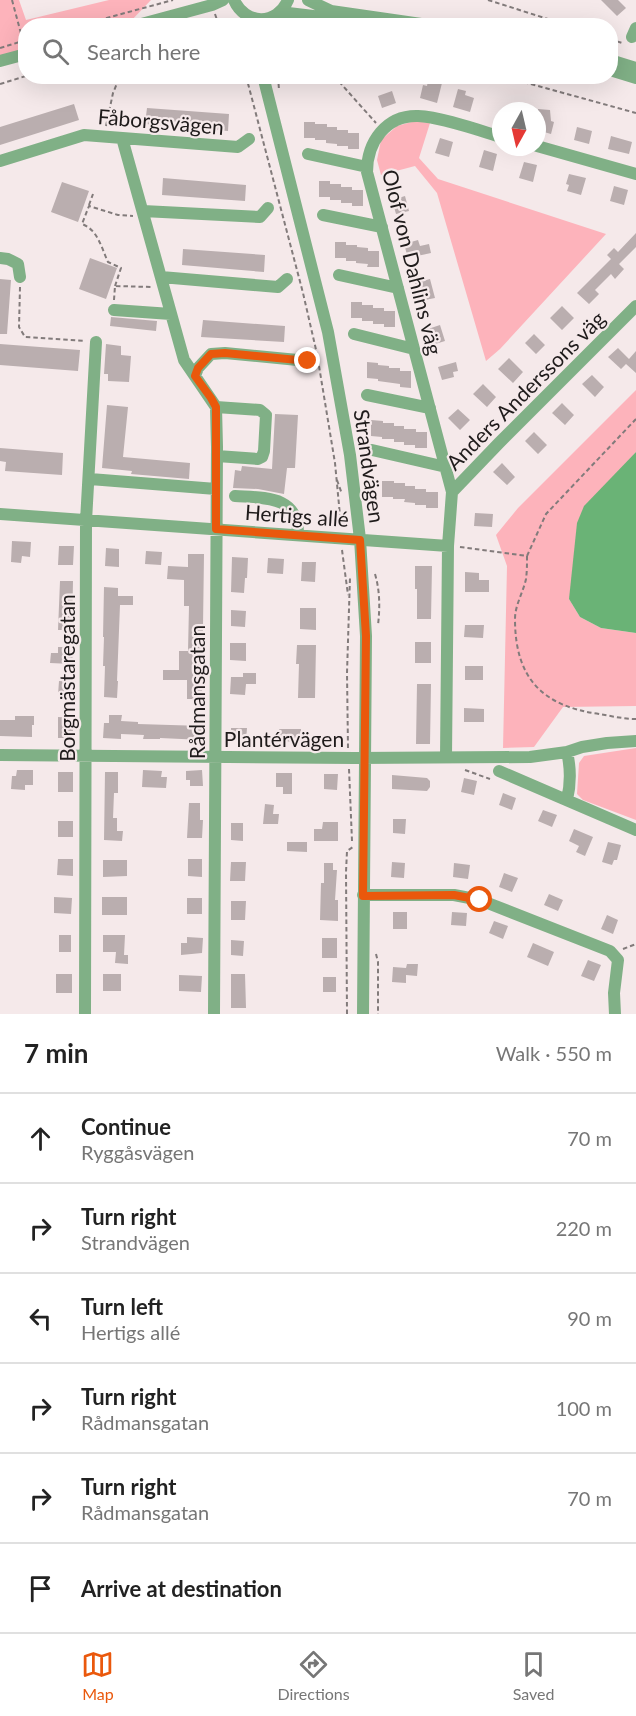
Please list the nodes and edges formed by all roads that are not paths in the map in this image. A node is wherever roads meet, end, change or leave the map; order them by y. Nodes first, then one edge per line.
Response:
1 (223, 0) edge
2 (234, 0) edge
3 (288, 0) edge
4 (308, 0) edge
5 (280, 12) junction
6 (164, 18) edge
7 (251, 18) edge
8 (270, 18) edge
9 (328, 18) edge
10 (380, 18) edge
11 (18, 56) edge
12 (0, 62) edge
13 (618, 62) edge
14 (636, 68) edge
15 (618, 72) edge
16 (636, 78) edge
17 (265, 84) edge
18 (492, 134) edge
19 (122, 138) junction
20 (249, 139) dead end
21 (546, 149) edge
22 (308, 154) dead end
23 (0, 160) edge
24 (367, 167) junction
25 (636, 174) edge
26 (268, 208) dead end
27 (144, 213) junction
28 (324, 215) dead end
29 (382, 227) junction
30 (0, 258) edge
31 (339, 275) dead end
32 (20, 277) road end
33 (287, 279) dead end
34 (162, 282) junction
35 (398, 288) junction
36 (636, 306) edge
37 (114, 310) road end
38 (171, 314) junction
39 (354, 334) dead end
40 (96, 342) road end
41 (414, 349) junction
42 (308, 361) dead end
43 (195, 376) junction
44 (367, 395) dead end
45 (216, 407) junction
46 (430, 408) junction
47 (372, 450) dead end
48 (217, 456) junction
49 (446, 467) junction
50 (90, 479) junction
51 (216, 489) junction
52 (452, 492) junction
53 (235, 496) dead end
54 (0, 514) edge
55 (86, 521) junction
56 (216, 529) junction
57 (298, 535) junction
58 (360, 540) junction
59 (448, 546) junction
60 (636, 741) edge
61 (567, 752) junction
62 (0, 755) edge
63 (86, 756) junction
64 (215, 757) junction
65 (446, 757) junction
66 (364, 758) junction
67 (498, 776) road end
68 (567, 800) junction
69 (636, 830) edge
70 (363, 896) junction
71 (85, 1014) edge
72 (214, 1014) edge
73 (363, 1014) edge
74 (615, 1014) edge

1 - 6 street
2 - 7 street
3 - 5 street
4 - 10 street
5 - 8 street
5 - 9 street
11 - 12 street
13 - 14 street
15 - 16 street
17 - 58 street, Strandvägen
18 - 24 street, Olof von Dahlins väg
19 - 20 street, Fåborgsvägen
19 - 23 street, Fåborgsvägen
19 - 27 street
21 - 25 street
22 - 24 street
24 - 29 street, Olof von Dahlins väg
26 - 27 street
27 - 34 street
28 - 29 street
29 - 35 street, Olof von Dahlins väg
30 - 32 street
31 - 35 street
33 - 34 street
34 - 38 street
35 - 41 street, Olof von Dahlins väg
36 - 52 street, Anders Anderssons väg
37 - 38 street
38 - 43 street
39 - 41 street
40 - 50 street, Borgmästaregatan
41 - 46 street, Olof von Dahlins väg
42 - 43 street
43 - 45 street
44 - 46 street
45 - 48 street, Rådmansgatan
45 - 48 street
46 - 49 street, Olof von Dahlins väg
47 - 49 street, Anders Anderssons väg
48 - 51 street, Rådmansgatan
49 - 52 street, Olof von Dahlins väg
50 - 51 street
50 - 55 street, Borgmästaregatan
51 - 56 street, Rådmansgatan
52 - 59 street, Anders Anderssons väg
53 - 57 street
54 - 55 street, Hertigs allé
55 - 56 street, Hertigs allé
55 - 63 street, Borgmästaregatan
56 - 57 street, Hertigs allé
56 - 64 street, Rådmansgatan
57 - 58 street, Hertigs allé
58 - 59 street, Hertigs allé
58 - 66 street, Strandvägen
59 - 65 street, Anders Anderssons väg
60 - 61 street, Plantérvägen
61 - 65 street, Plantérvägen
61 - 68 street
62 - 63 street, Plantérvägen
63 - 64 street, Plantérvägen
63 - 71 street, Borgmästaregatan
64 - 66 street, Plantérvägen
64 - 72 street, Rådmansgatan
65 - 66 street, Plantérvägen
66 - 70 street, Strandvägen
67 - 68 street
68 - 69 street
70 - 73 street, Strandvägen
70 - 74 street

